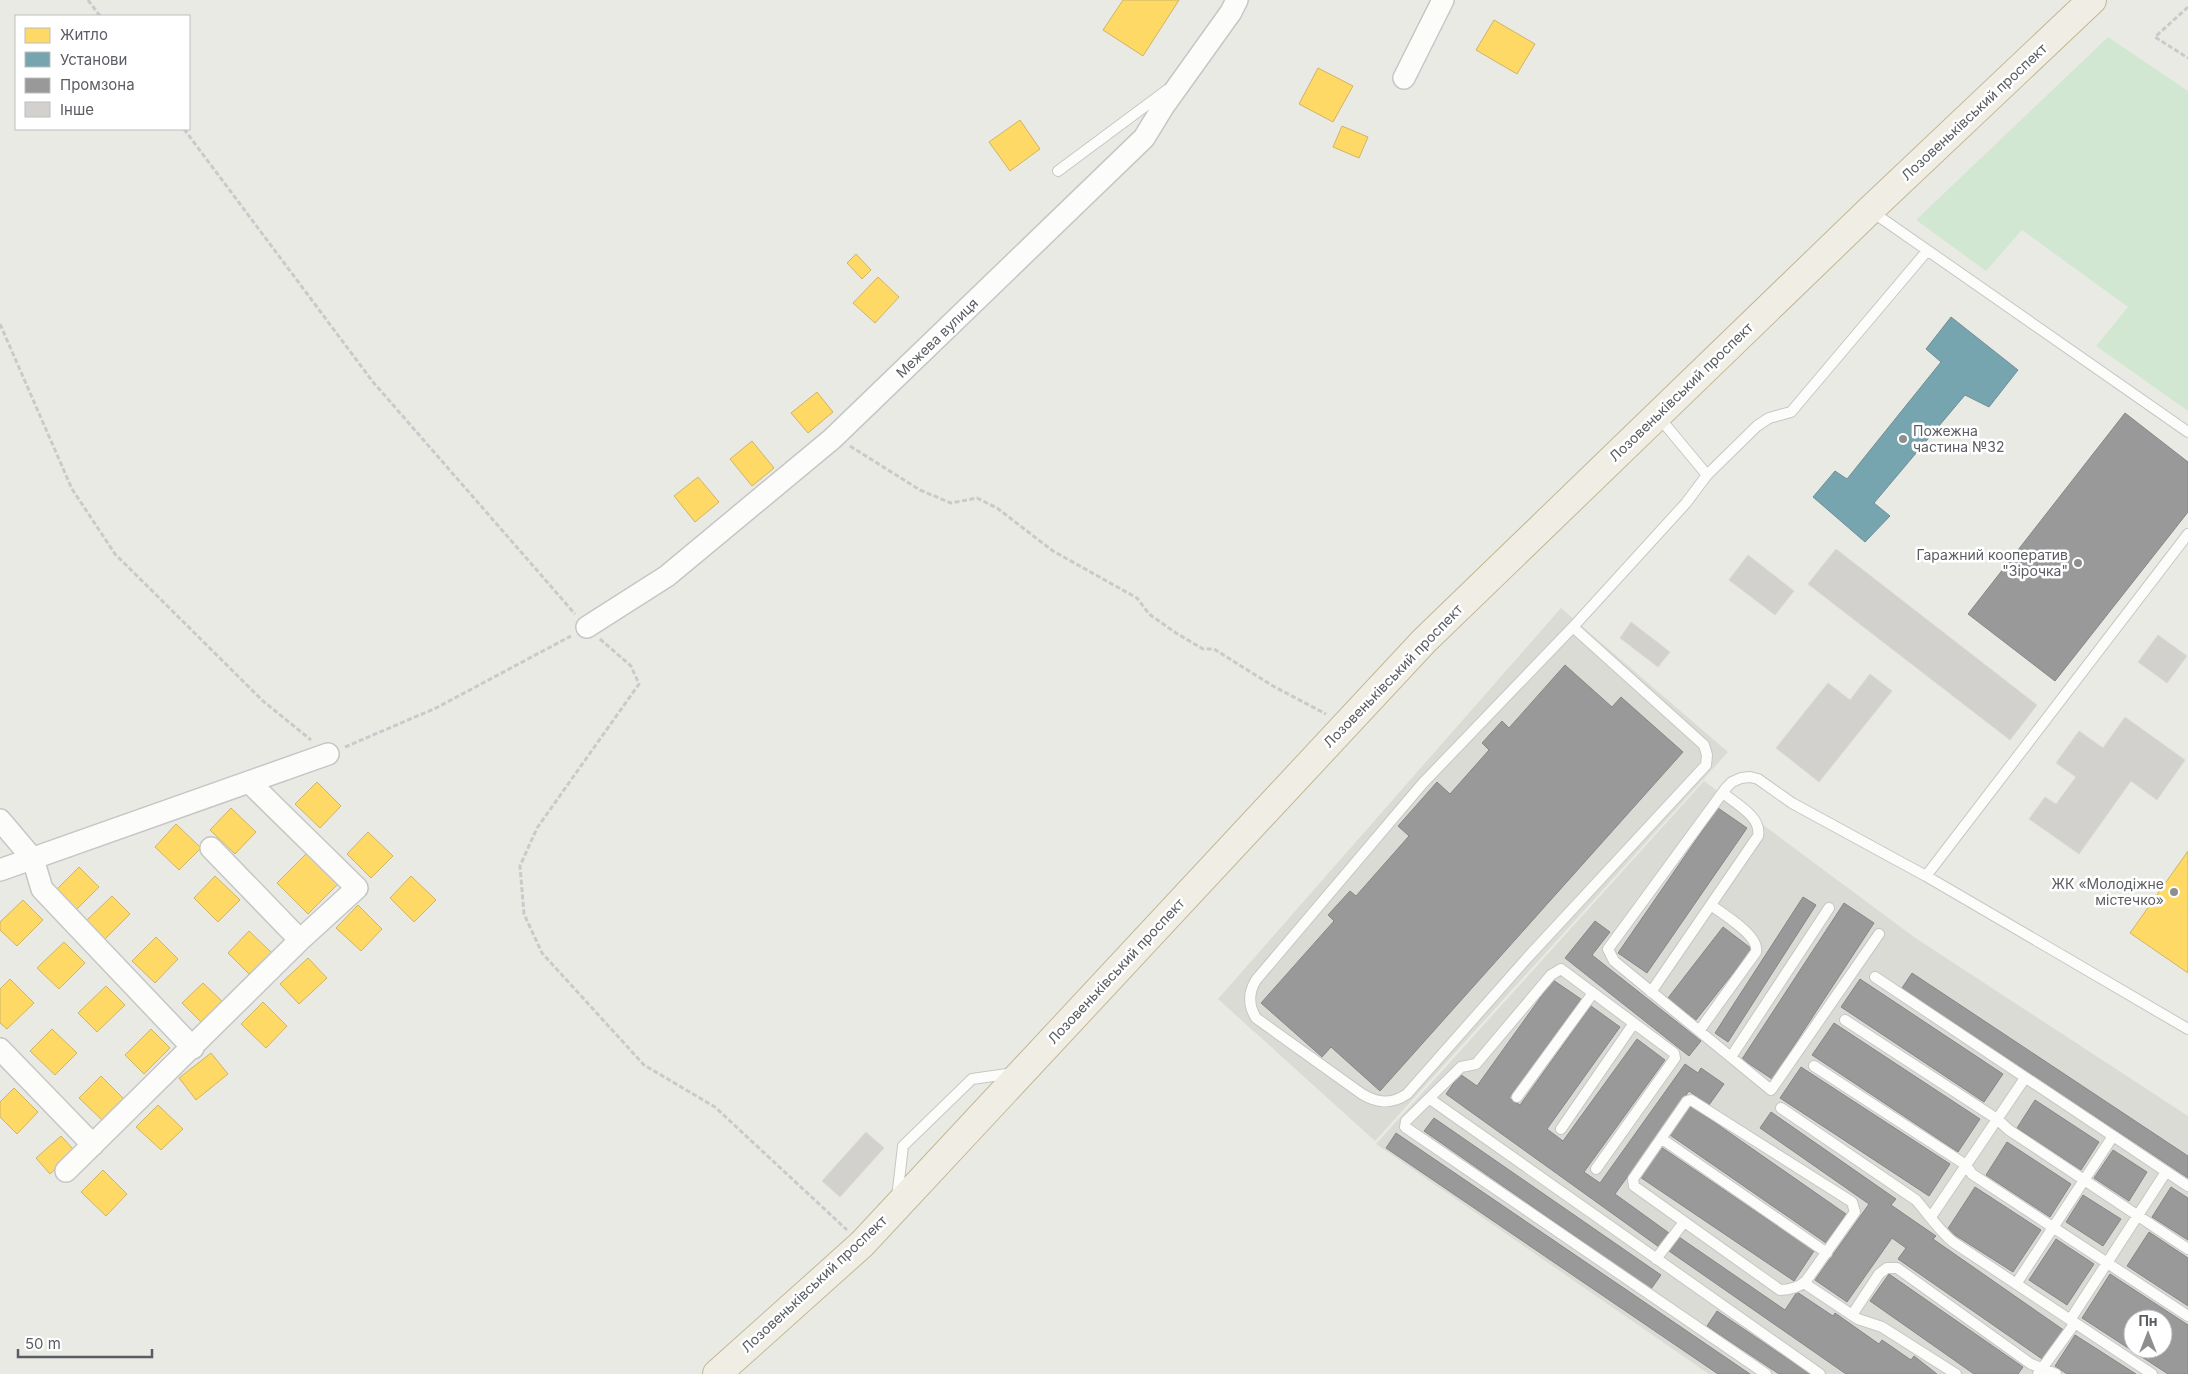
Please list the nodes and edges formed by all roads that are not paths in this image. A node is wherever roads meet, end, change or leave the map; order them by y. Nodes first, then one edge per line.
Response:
1 (1237, 0) edge
2 (1443, 0) edge
3 (2092, 0) edge
4 (1184, 77) junction
5 (1404, 78) dead end
6 (1058, 171) dead end
7 (1870, 210) junction
8 (1927, 251) junction
9 (1657, 415) junction
10 (2188, 432) edge
11 (1707, 475) junction
12 (2188, 534) edge
13 (587, 627) road end
14 (1573, 627) junction
15 (328, 754) road end
16 (249, 782) junction
17 (1723, 793) junction
18 (0, 820) edge
19 (211, 848) dead end
20 (33, 859) junction
21 (0, 870) edge
22 (1926, 876) junction
23 (1711, 905) junction
24 (1830, 908) dead end
25 (1879, 934) dead end
26 (300, 940) junction
27 (1875, 977) dead end
28 (1652, 992) junction
29 (1593, 993) junction
30 (1844, 1020) dead end
31 (1634, 1024) junction
32 (2188, 1029) edge
33 (1699, 1031) junction
34 (193, 1048) junction
35 (0, 1049) edge
36 (1730, 1057) junction
37 (1814, 1066) dead end
38 (1022, 1072) junction
39 (2025, 1078) junction
40 (1517, 1097) dead end
41 (1430, 1099) junction
42 (1781, 1108) dead end
43 (1997, 1119) junction
44 (1561, 1129) dead end
45 (2112, 1136) junction
46 (1662, 1139) junction
47 (93, 1144) junction
48 (1966, 1165) junction
49 (1596, 1169) dead end
50 (66, 1171) dead end
51 (2166, 1172) junction
52 (2084, 1180) junction
53 (2188, 1186) edge
54 (896, 1207) junction
55 (2138, 1216) junction
56 (1931, 1217) junction
57 (1684, 1222) junction
58 (2053, 1227) junction
59 (2188, 1249) edge
60 (1827, 1252) junction
61 (1656, 1259) junction
62 (2107, 1262) junction
63 (1804, 1283) junction
64 (2016, 1284) junction
65 (1852, 1315) junction
66 (2188, 1316) edge
67 (2073, 1322) junction
68 (2041, 1371) edge
69 (717, 1374) edge
70 (1766, 1374) edge
71 (1820, 1374) edge
72 (1956, 1374) edge
73 (2056, 1374) edge
74 (2152, 1374) edge

1 - 4 street, Межева вулиця
2 - 5 street
3 - 7 highway, Лозовеньківський проспект
4 - 6 lane
4 - 13 street, Межева вулиця
7 - 8 lane
7 - 9 highway, Лозовеньківський проспект
8 - 10 lane
8 - 11 lane
9 - 11 lane
9 - 38 highway, Лозовеньківський проспект
11 - 14 lane
12 - 22 lane
14 - 14 lane
15 - 16 street
16 - 20 street
16 - 26 street
17 - 22 lane
17 - 23 lane
17 - 28 lane
18 - 20 street
19 - 26 street
20 - 21 street
20 - 34 street
22 - 32 lane
23 - 28 lane
23 - 33 lane
24 - 36 lane
25 - 36 lane
26 - 34 street
27 - 39 lane
28 - 33 lane
29 - 31 lane
29 - 40 lane
29 - 41 lane
30 - 43 lane
31 - 44 lane
31 - 49 lane
33 - 36 lane
34 - 47 street
35 - 47 street
37 - 48 lane
38 - 54 highway, Лозовеньківський проспект
38 - 54 lane
39 - 43 lane
39 - 45 lane
41 - 61 lane
41 - 70 lane
42 - 56 lane
43 - 48 lane
43 - 52 lane
45 - 51 lane
45 - 52 lane
46 - 57 lane
46 - 60 lane
46 - 60 lane
47 - 50 street
48 - 56 lane
48 - 58 lane
51 - 53 lane
51 - 55 lane
52 - 55 lane
52 - 58 lane
54 - 69 highway, Лозовеньківський проспект
55 - 59 lane
55 - 62 lane
56 - 64 lane
57 - 61 lane
57 - 63 lane
58 - 62 lane
58 - 64 lane
60 - 63 lane
61 - 71 lane
62 - 66 lane
62 - 67 lane
63 - 65 lane
64 - 67 lane
65 - 68 lane
65 - 72 lane
67 - 68 lane
67 - 74 lane
68 - 73 lane

